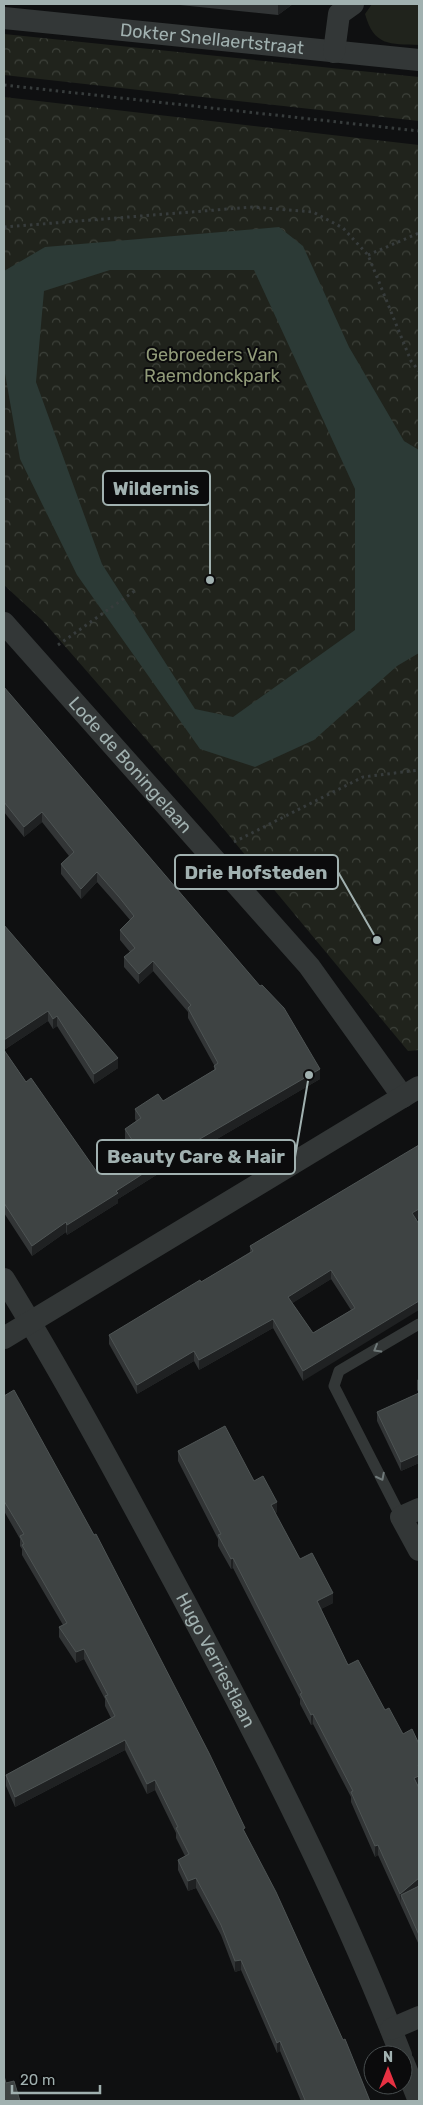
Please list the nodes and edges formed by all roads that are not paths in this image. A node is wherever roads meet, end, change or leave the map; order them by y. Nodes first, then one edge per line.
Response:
1 (353, 4) edge
2 (4, 18) edge
3 (334, 52) junction
4 (419, 60) edge
5 (4, 623) edge
6 (411, 1092) edge
7 (4, 1279) edge
8 (31, 1322) junction
9 (419, 1324) edge
10 (4, 1338) edge
11 (410, 1513) edge
12 (419, 1550) edge
13 (419, 2017) edge
14 (391, 2029) junction
15 (397, 2045) edge
16 (413, 2086) edge
17 (419, 2101) edge

1 - 3 street
2 - 3 street, Dokter Snellaertstraat
3 - 4 street, Dokter Snellaertstraat
5 - 6 street, Lode de Boningelaan
6 - 8 street
7 - 8 street, Hugo Verriestlaan
8 - 10 street
8 - 14 street, Hugo Verriestlaan
9 -> 11 lane
11 - 12 street
13 - 14 street
14 - 15 street, Hugo Verriestlaan
16 - 17 street

